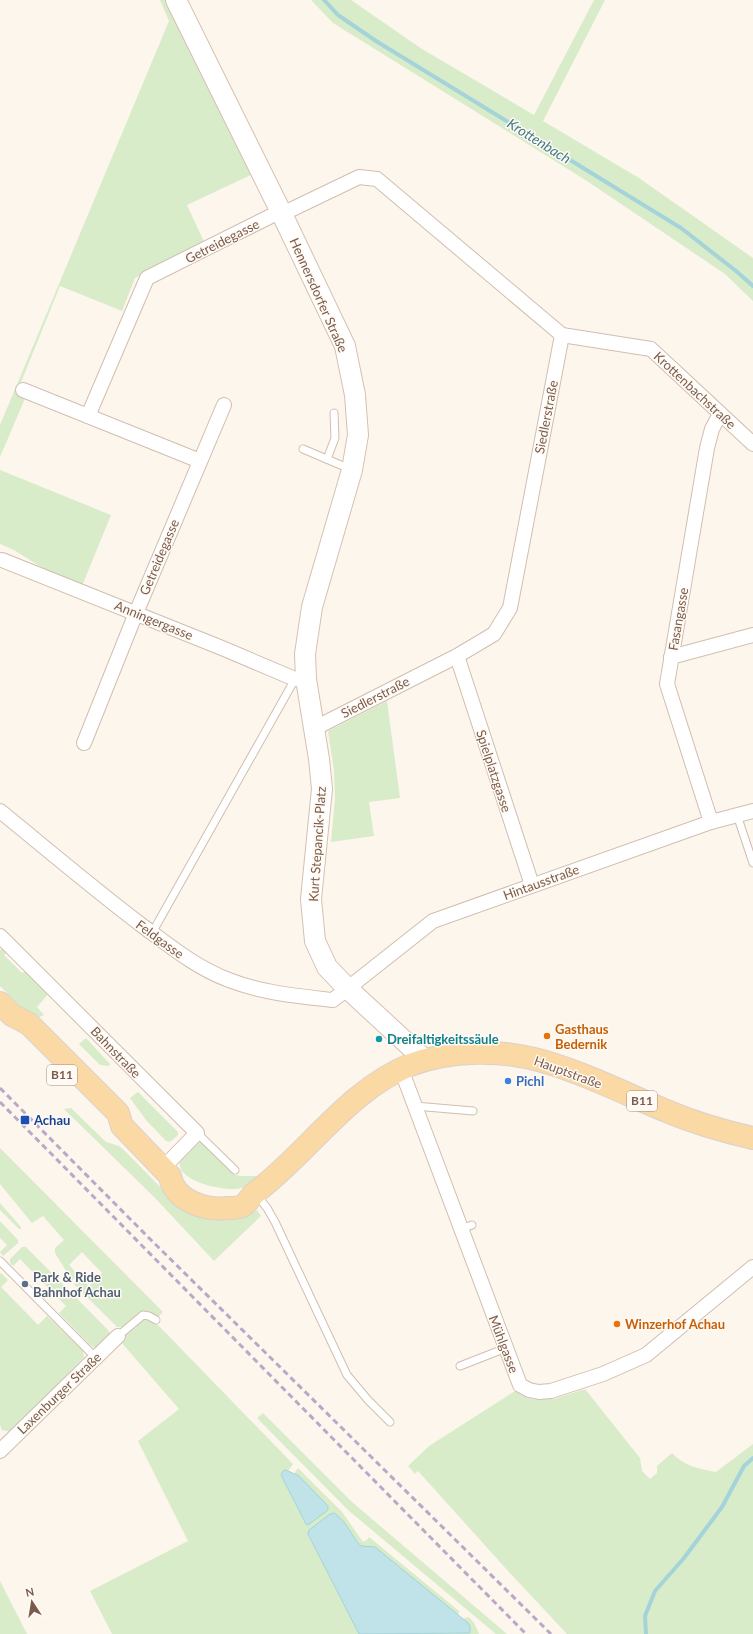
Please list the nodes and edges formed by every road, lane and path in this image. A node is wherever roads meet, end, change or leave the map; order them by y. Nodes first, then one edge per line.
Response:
1 (176, 0) edge
2 (281, 212) junction
3 (562, 335) junction
4 (23, 390) dead end
5 (224, 405) dead end
6 (334, 413) dead end
7 (720, 414) junction
8 (88, 416) junction
9 (753, 444) edge
10 (303, 450) dead end
11 (327, 459) junction
12 (200, 461) junction
13 (352, 470) junction
14 (2, 560) dead end
15 (136, 613) junction
16 (753, 635) edge
17 (457, 656) junction
18 (671, 657) junction
19 (300, 679) junction
20 (314, 728) junction
21 (84, 744) dead end
22 (753, 810) edge
23 (0, 811) edge
24 (737, 815) junction
25 (711, 822) junction
26 (753, 863) edge
27 (532, 885) junction
28 (152, 933) junction
29 (0, 936) edge
30 (347, 988) junction
31 (6, 1009) edge
32 (425, 1060) junction
33 (401, 1069) junction
34 (415, 1106) junction
35 (473, 1111) dead end
36 (197, 1132) junction
37 (753, 1138) edge
38 (235, 1170) dead end
39 (166, 1172) junction
40 (254, 1192) junction
41 (0, 1261) edge
42 (753, 1267) edge
43 (156, 1320) dead end
44 (118, 1336) joint
45 (506, 1348) junction
46 (96, 1357) junction
47 (460, 1366) dead end
48 (390, 1422) dead end
49 (0, 1451) edge

1 - 2 street, Hennersdorfer Straße
2 - 3 street
2 - 8 street, Getreidegasse
2 - 13 street, Hennersdorfer Straße
3 - 7 street, Krottenbachstraße
3 - 17 street, Siedlerstraße
4 - 8 street
5 - 12 street, Getreidegasse
6 - 11 lane
7 - 9 street, Krottenbachstraße
7 - 18 street, Fasangasse
8 - 12 street
10 - 11 lane
11 - 13 lane
12 - 15 street, Getreidegasse
13 - 19 street, Hennersdorfer Straße
14 - 15 street, Anningergasse
15 - 19 street, Anningergasse
15 - 21 street, Getreidegasse
16 - 18 street
17 - 20 street, Siedlerstraße
17 - 27 street, Spielplatzgasse
18 - 25 street, Fasangasse
19 - 20 street, Hennersdorfer Straße
19 - 28 lane
20 - 30 street, Kurt Stepancik-Platz
22 - 24 street, Hintausstraße
23 - 28 street, Feldgasse
24 - 25 street, Hintausstraße
24 - 26 lane
25 - 27 street, Hintausstraße
27 - 30 street, Hintausstraße
28 - 30 street, Feldgasse
29 - 36 street, Bahnstraße
30 - 32 street, Kurt Stepancik-Platz
31 - 39 main road, B11
32 - 33 main road, Hauptstraße / B11
32 - 37 main road, Hauptstraße / B11
33 - 34 street, Mühlgasse
33 - 40 main road, Hauptstraße / B11
34 - 35 lane
34 - 45 street, Mühlgasse
36 - 38 lane
36 - 39 street
39 - 40 main road, B11
40 - 48 lane
41 - 46 lane
42 - 45 street, Mühlgasse
43 - 44 lane
44 - 46 street, Laxenburger Straße
45 - 47 lane
46 - 49 street, Laxenburger Straße

